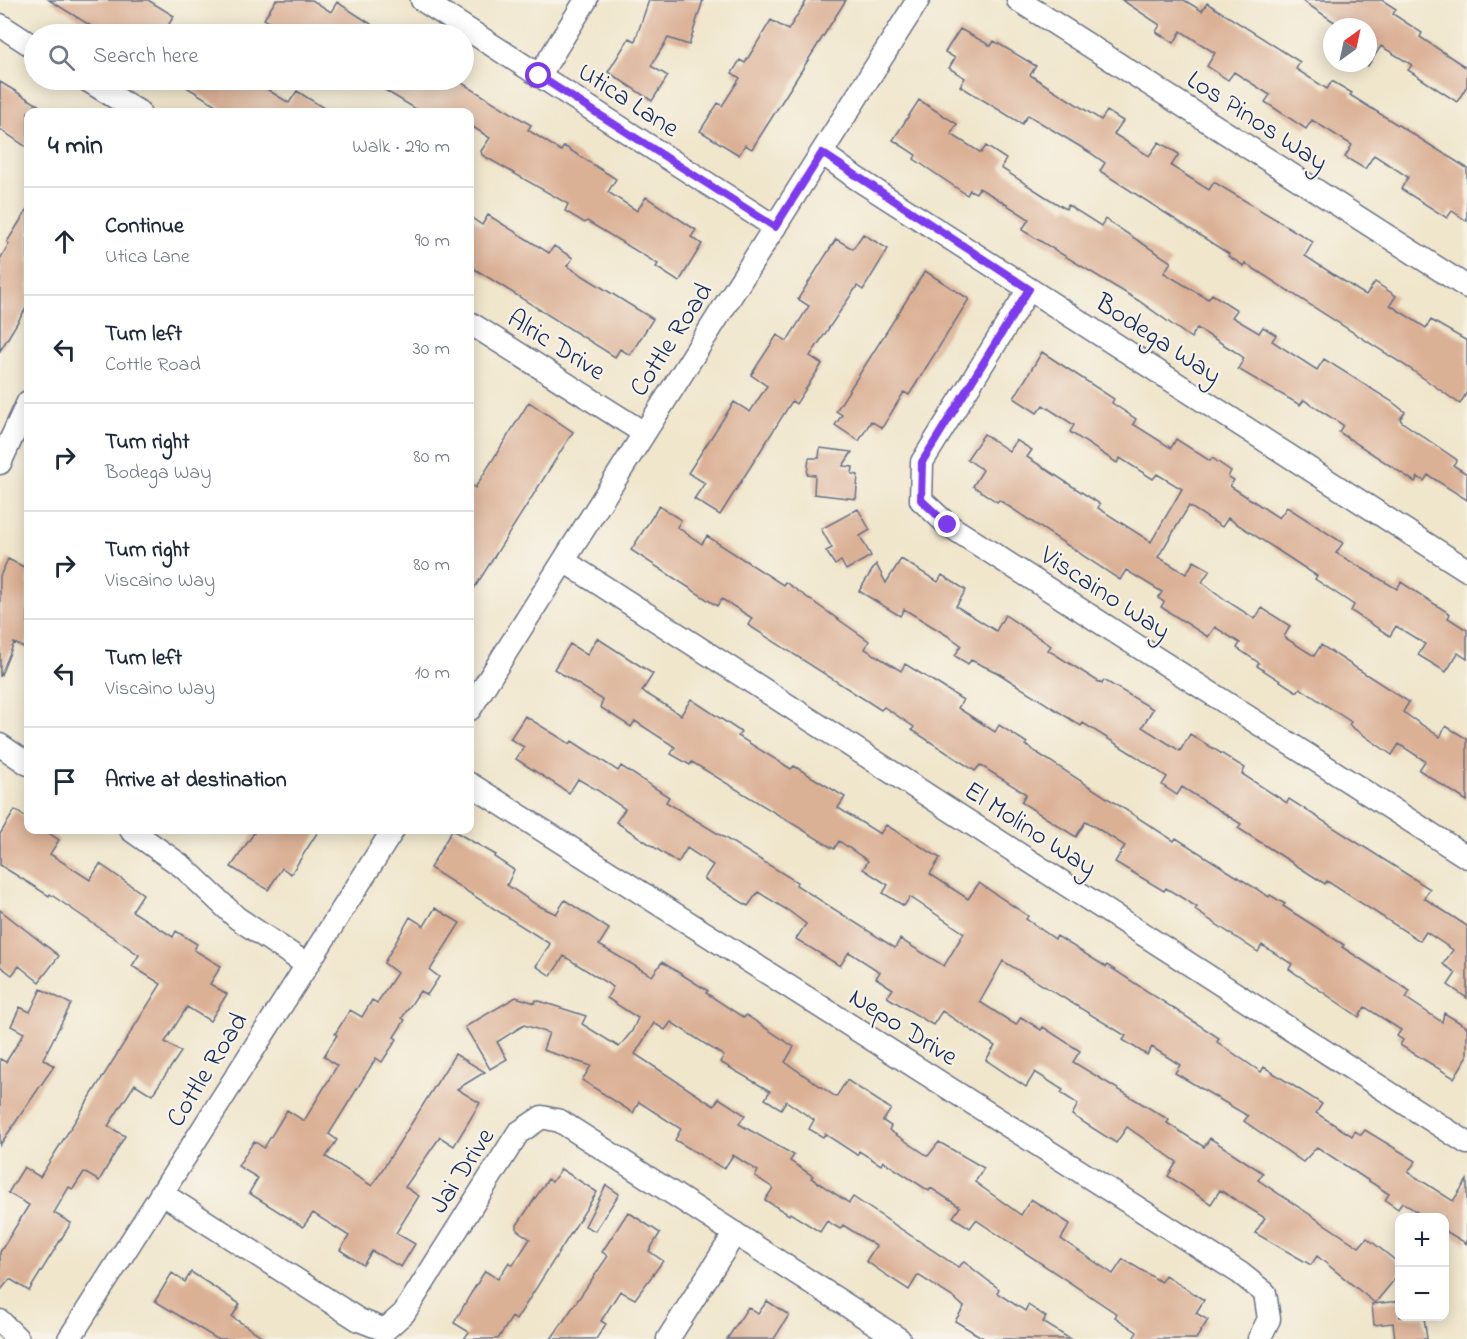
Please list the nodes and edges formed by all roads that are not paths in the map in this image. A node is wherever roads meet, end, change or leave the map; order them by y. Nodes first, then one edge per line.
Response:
1 (422, 0) edge
2 (586, 0) edge
3 (918, 0) edge
4 (1018, 0) edge
5 (459, 24) edge
6 (0, 25) edge
7 (474, 34) edge
8 (24, 41) edge
9 (539, 76) junction
10 (103, 90) edge
11 (132, 108) edge
12 (822, 153) junction
13 (775, 227) junction
14 (1467, 287) edge
15 (1029, 289) junction
16 (474, 326) edge
17 (24, 411) edge
18 (644, 433) junction
19 (0, 463) edge
20 (564, 561) junction
21 (1467, 570) edge
22 (474, 703) edge
23 (0, 745) edge
24 (24, 761) edge
25 (474, 787) edge
26 (137, 834) edge
27 (390, 834) edge
28 (1467, 857) edge
29 (306, 964) junction
30 (1467, 1143) edge
31 (161, 1193) junction
32 (735, 1233) junction
33 (0, 1321) edge
34 (18, 1339) edge
35 (69, 1339) edge
36 (668, 1339) edge
37 (899, 1339) edge
38 (1259, 1339) edge

1 - 5 street, Utica Lane
2 - 9 street
3 - 12 street, Cottle Road
4 - 14 street, Los Pinos Way
6 - 8 street
7 - 9 street, Utica Lane
9 - 13 street, Utica Lane
10 - 11 street
12 - 13 street, Cottle Road
12 - 15 street, Bodega Way
13 - 18 street, Cottle Road
15 - 21 street, Bodega Way
15 - 28 street, Viscaino Way
16 - 18 street, Alric Drive
17 - 19 street
18 - 20 street, Cottle Road
20 - 22 street, Cottle Road
20 - 30 street, El Molino Way
23 - 24 street
25 - 38 street, Nepo Drive
26 - 29 street
27 - 29 street, Cottle Road
29 - 31 street, Cottle Road
31 - 32 street, Jai Drive
31 - 35 street, Cottle Road
32 - 36 street
32 - 37 street, Jai Drive
33 - 34 street

